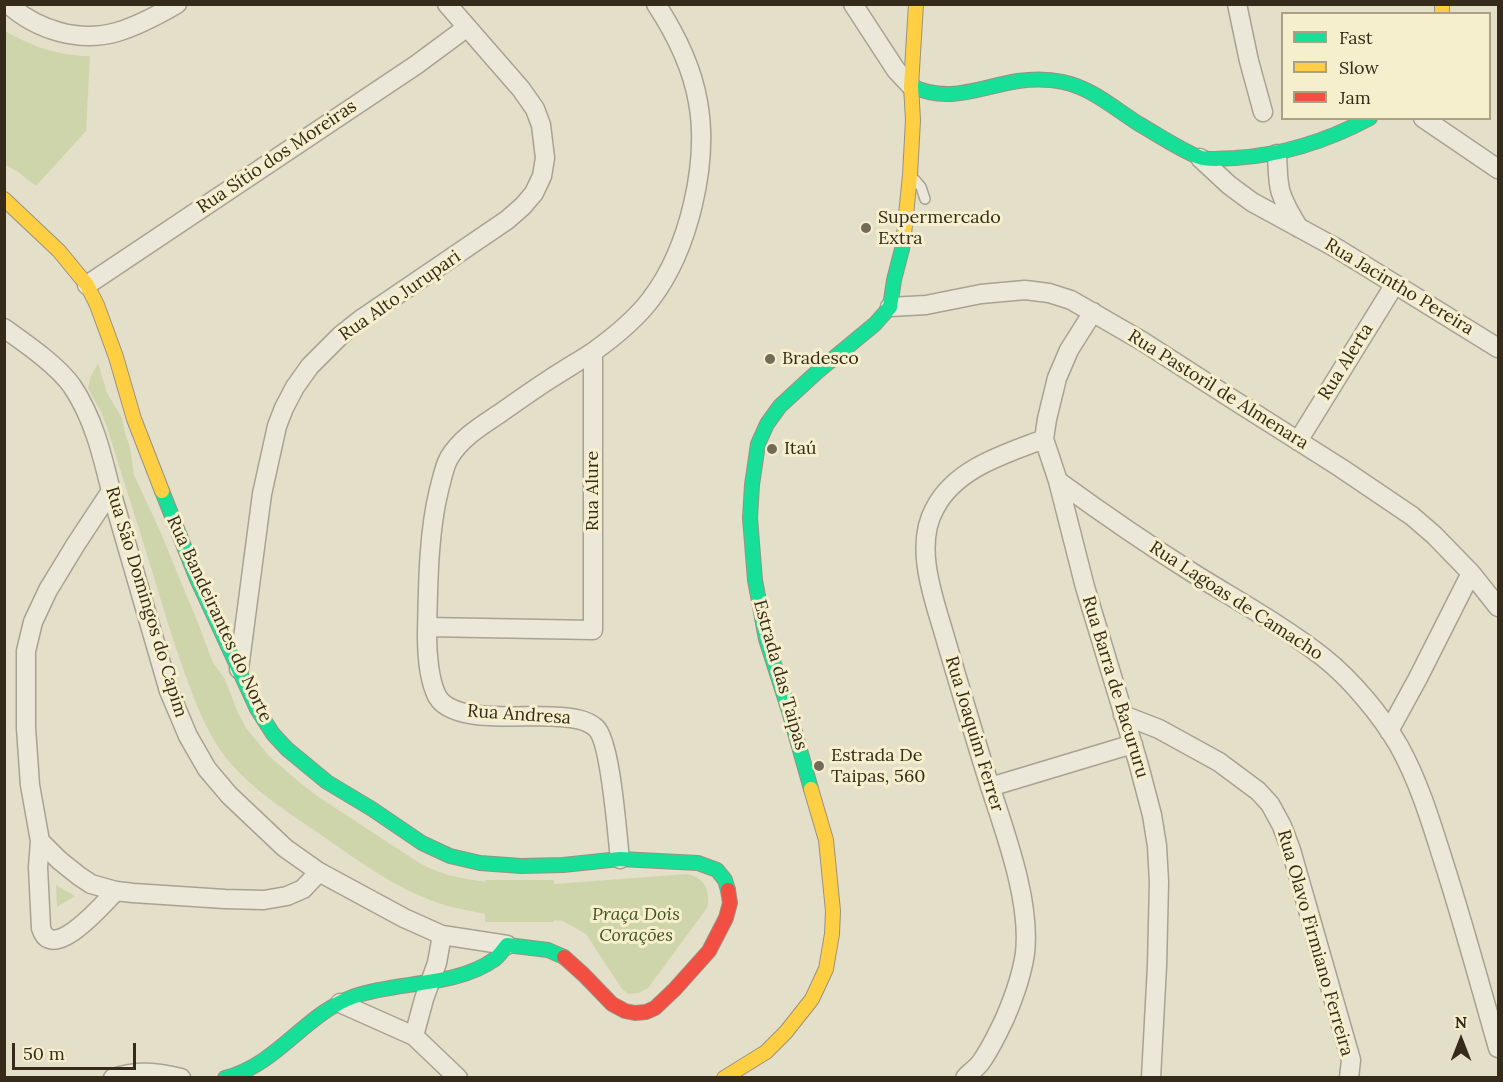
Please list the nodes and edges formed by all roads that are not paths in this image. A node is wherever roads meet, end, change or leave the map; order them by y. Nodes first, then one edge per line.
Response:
1 (8, 4) edge
2 (177, 4) edge
3 (447, 4) edge
4 (656, 4) edge
5 (853, 4) edge
6 (916, 4) edge
7 (1237, 4) edge
8 (466, 28) junction
9 (911, 86) junction
10 (1263, 112) dead end
11 (1366, 120) edge
12 (1426, 120) edge
13 (900, 122) dead end
14 (1277, 154) junction
15 (1200, 158) junction
16 (1498, 169) edge
17 (910, 175) junction
18 (4, 199) edge
19 (925, 199) dead end
20 (1299, 228) junction
21 (890, 239) dead end
22 (894, 280) junction
23 (1395, 284) junction
24 (87, 285) junction
25 (890, 308) junction
26 (1093, 312) junction
27 (4, 328) edge
28 (1498, 348) edge
29 (593, 352) junction
30 (1044, 440) junction
31 (1298, 441) junction
32 (1058, 481) junction
33 (111, 491) junction
34 (1471, 573) junction
35 (1498, 607) edge
36 (427, 627) junction
37 (238, 669) junction
38 (1123, 716) junction
39 (1389, 731) junction
40 (1132, 744) junction
41 (990, 787) junction
42 (40, 841) junction
43 (620, 859) junction
44 (319, 872) junction
45 (116, 891) junction
46 (442, 935) junction
47 (507, 945) junction
48 (431, 981) junction
49 (340, 1003) junction
50 (414, 1036) junction
51 (1498, 1048) edge
52 (113, 1077) edge
53 (181, 1077) edge
54 (225, 1077) edge
55 (458, 1077) edge
56 (724, 1077) edge
57 (965, 1077) edge
58 (1151, 1077) edge
59 (1349, 1077) edge

1 - 2 street
3 - 8 street, Rua Alto Jurupari
4 - 29 street, Rua Andresa
5 - 9 street
6 - 9 main road
7 - 10 street
8 - 24 street, Rua Sítio dos Moreiras
8 - 37 street, Rua Alto Jurupari
9 - 13 main road
9 - 15 main road
9 - 17 main road
11 - 14 main road
12 - 16 street
14 - 15 main road
14 - 20 street
15 - 20 street, Rua Jacintho Pereira
17 - 19 lane
17 - 22 main road
18 - 24 main road, Rua Bandeirantes do Norte
20 - 23 street, Rua Jacintho Pereira
21 - 22 main road
22 - 25 main road
23 - 28 street, Rua Jacintho Pereira
23 - 31 street, Rua Alerta
24 - 37 main road, Rua Bandeirantes do Norte
25 - 26 street, Rua Pastoril de Almenara
25 - 56 main road, Estrada das Taipas
26 - 30 street, Rua Barra de Bacururu
26 - 31 street, Rua Pastoril de Almenara
27 - 33 street, Rua São Domingos do Capim
29 - 36 street, Rua Andresa
29 - 36 street, Rua Alure
30 - 32 street, Rua Barra de Bacururu
30 - 41 street, Rua Joaquim Ferrer
31 - 34 street, Rua Pastoril de Almenara
32 - 38 street, Rua Barra de Bacururu
32 - 39 street, Rua Lagoas de Camacho
33 - 42 street
33 - 44 street, Rua São Domingos do Capim
34 - 35 street, Rua Pastoril de Almenara
34 - 39 street
36 - 43 street, Rua Andresa
37 - 43 main road, Rua Bandeirantes do Norte
38 - 40 street, Rua Barra de Bacururu
38 - 59 street, Rua Olavo Firmiano Ferreira
39 - 51 street, Rua Lagoas de Camacho
40 - 41 street
40 - 58 street, Rua Barra de Bacururu
41 - 57 street, Rua Joaquim Ferrer
42 - 45 street
42 - 45 street
43 - 47 main road
44 - 45 street
44 - 46 street, Rua São Domingos do Capim
46 - 47 street, Rua São Domingos do Capim
46 - 48 street
47 - 48 main road
48 - 49 main road
48 - 50 street
49 - 50 street
49 - 54 main road
50 - 55 street
52 - 53 street

